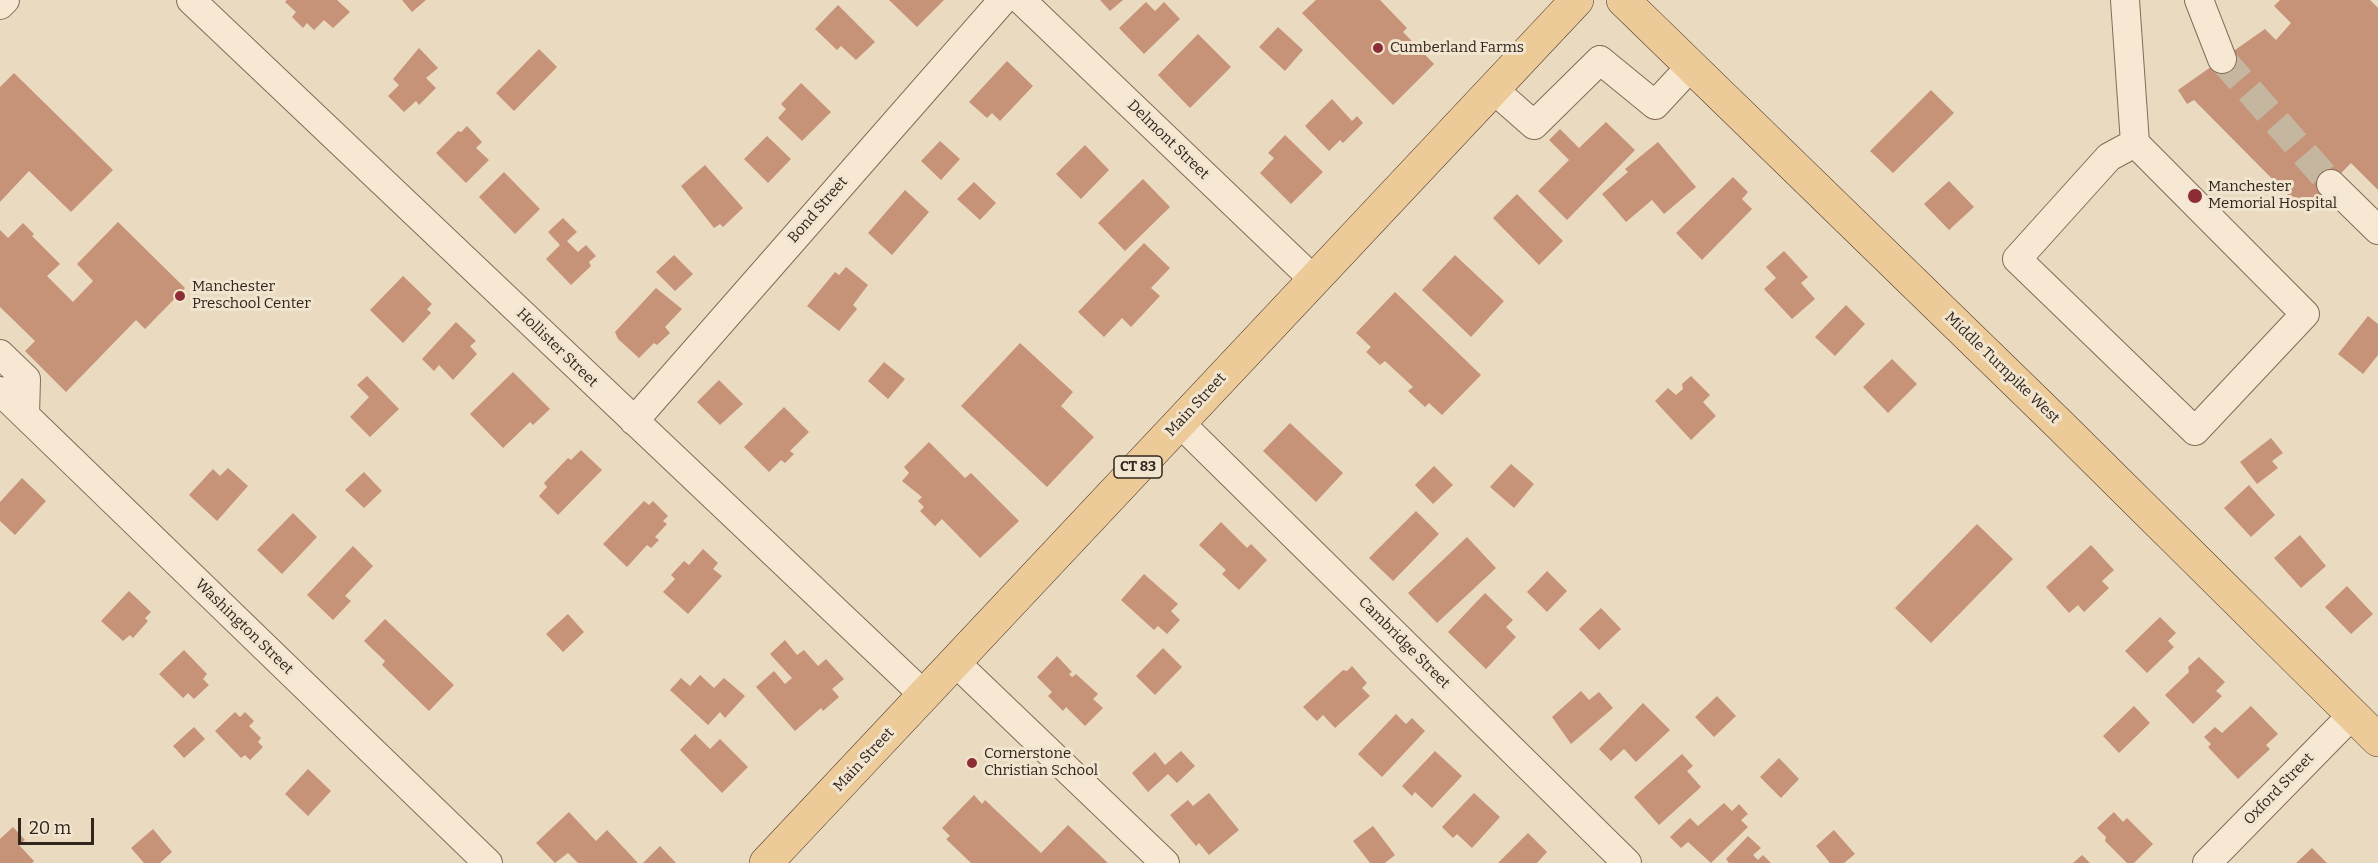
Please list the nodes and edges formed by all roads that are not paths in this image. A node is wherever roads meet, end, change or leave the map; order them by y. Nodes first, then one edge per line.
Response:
1 (5, 0) edge
2 (191, 0) edge
3 (1003, 0) edge
4 (1021, 0) edge
5 (1577, 0) edge
6 (1623, 0) edge
7 (2125, 0) edge
8 (2199, 0) edge
9 (0, 5) edge
10 (2222, 59) tunnel mouth
11 (1692, 65) junction
12 (1493, 89) junction
13 (2135, 143) junction
14 (2331, 184) tunnel mouth
15 (2378, 230) edge
16 (1314, 280) junction
17 (0, 354) edge
18 (0, 391) edge
19 (25, 415) junction
20 (634, 421) junction
21 (1180, 423) junction
22 (955, 662) junction
23 (924, 695) junction
24 (2352, 715) junction
25 (2378, 740) edge
26 (488, 863) edge
27 (766, 863) edge
28 (1165, 863) edge
29 (1627, 863) edge
30 (2207, 863) edge

1 - 9 street
2 - 20 street, Hollister Street
3 - 20 street, Bond Street
4 - 16 street, Delmont Street
5 - 12 main road, Main Street / CT 83
6 - 11 main road, Middle Turnpike West
7 - 13 street
8 - 10 street
11 - 12 street
11 - 24 main road, Middle Turnpike West
12 - 16 main road, Main Street / CT 83
13 - 13 street
14 - 15 street
16 - 21 main road, Main Street / CT 83
17 - 19 street
18 - 19 street, Washington Street
19 - 26 street, Washington Street
20 - 23 street, Hollister Street
21 - 22 main road, Main Street / CT 83
21 - 29 street, Cambridge Street
22 - 23 main road, Main Street / CT 83
22 - 28 street
23 - 27 main road, Main Street / CT 83
24 - 25 main road, Middle Turnpike West
24 - 30 street, Oxford Street

